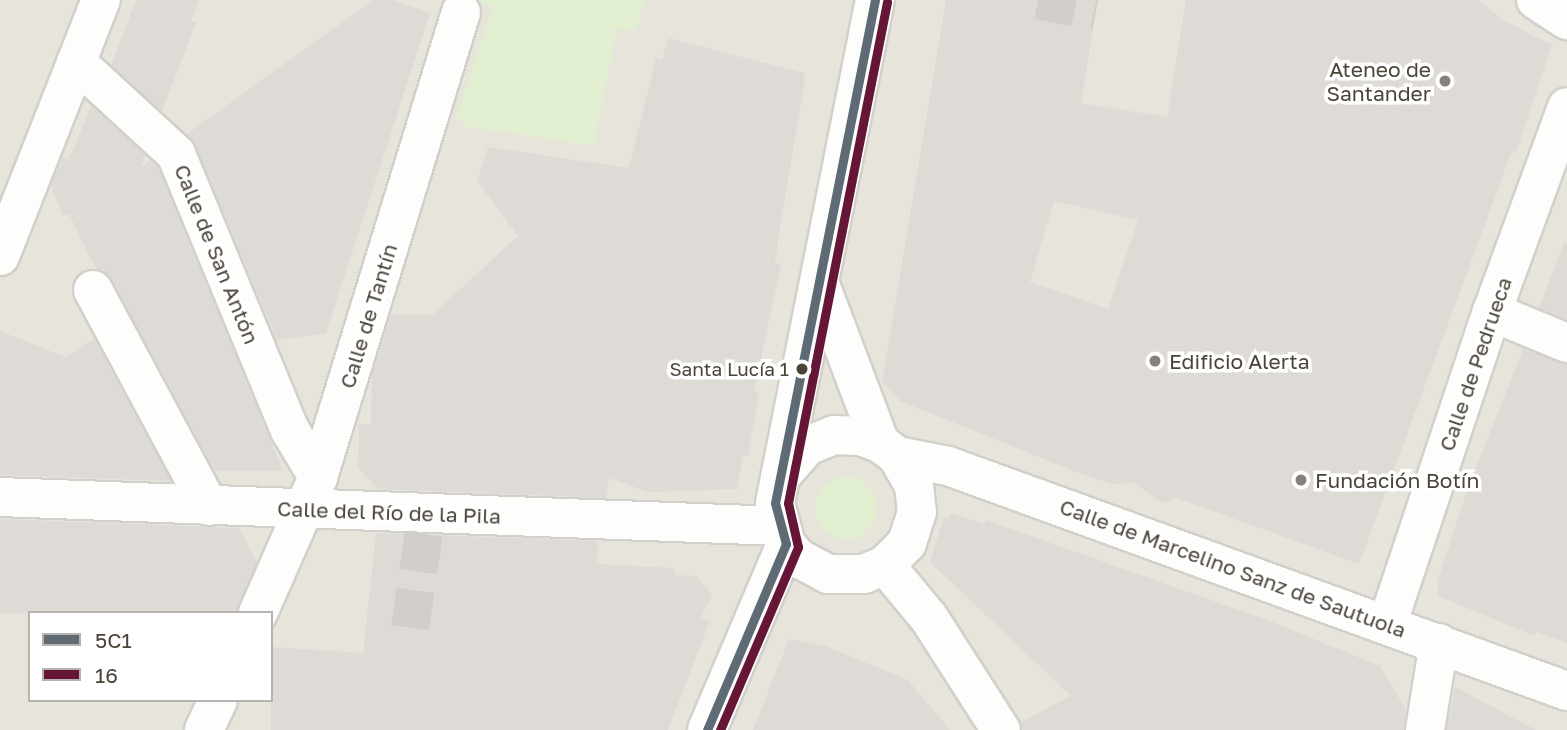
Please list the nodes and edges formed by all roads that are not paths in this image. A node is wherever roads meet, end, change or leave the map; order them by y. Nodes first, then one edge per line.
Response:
1 (102, 0) edge
2 (874, 0) edge
3 (1536, 0) edge
4 (461, 13) dead end
5 (1567, 20) edge
6 (75, 62) junction
7 (1567, 107) edge
8 (0, 256) edge
9 (821, 287) junction
10 (93, 290) dead end
11 (1492, 312) junction
12 (1567, 343) edge
13 (888, 450) junction
14 (780, 477) junction
15 (309, 493) junction
16 (0, 497) edge
17 (209, 506) junction
18 (782, 535) junction
19 (885, 565) junction
20 (259, 611) edge
21 (1388, 622) junction
22 (1439, 643) junction
23 (1567, 691) edge
24 (217, 702) edge
25 (204, 730) edge
26 (707, 730) edge
27 (1001, 730) edge
28 (1425, 730) edge

1 - 6 street
2 - 9 street
3 - 5 street
4 - 15 street, Calle de Tantín
6 - 8 street
6 - 15 street, Calle de San Antón
7 - 11 street, Calle de Pedrueca
9 - 13 street
9 - 14 street
10 - 17 street
11 - 12 street
11 - 21 street, Calle de Pedrueca
13 - 14 street
13 - 19 street
13 - 21 street, Calle de Marcelino Sanz de Sautuola
14 - 18 street
15 - 17 street, Calle del Río de la Pila
15 - 18 street, Calle del Río de la Pila
15 - 20 street, Calle de Tantín
16 - 17 street, Calle del Río de la Pila
18 - 19 street
18 - 26 street
19 - 27 street
21 - 22 street, Calle de Marcelino Sanz de Sautuola
22 - 23 street, Calle de Marcelino Sanz de Sautuola
22 - 28 street
24 - 25 street

